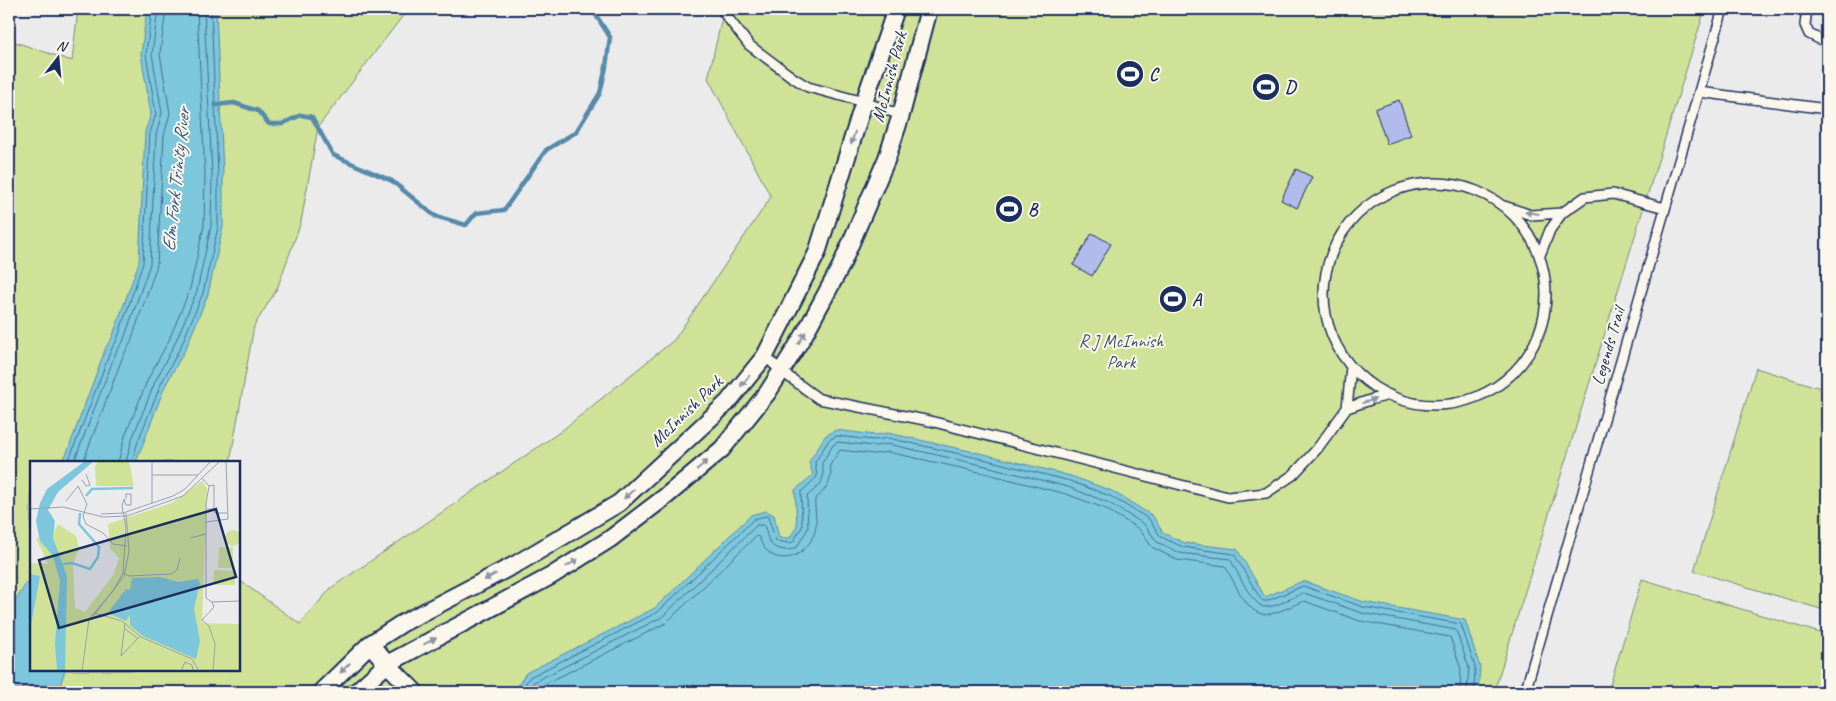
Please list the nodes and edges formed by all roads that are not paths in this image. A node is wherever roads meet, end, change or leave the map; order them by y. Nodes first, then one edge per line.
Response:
1 (721, 9) edge
2 (896, 9) edge
3 (929, 9) edge
4 (1723, 9) edge
5 (1807, 9) edge
6 (1827, 43) edge
7 (1698, 92) junction
8 (864, 102) junction
9 (1827, 109) edge
10 (901, 114) junction
11 (1502, 205) junction
12 (1665, 208) junction
13 (1562, 214) junction
14 (1540, 255) junction
15 (765, 356) junction
16 (1351, 367) junction
17 (781, 371) junction
18 (1390, 396) junction
19 (1347, 408) junction
20 (370, 644) junction
21 (387, 664) junction
22 (321, 692) edge
23 (356, 692) edge
24 (415, 692) edge
25 (1525, 692) edge

1 - 8 lane
2 - 8 street, McInnish Park
3 - 10 street, McInnish Park
4 - 7 lane, Legends Trail
5 - 6 lane
7 - 9 lane
7 - 12 lane, Legends Trail
8 - 10 lane
8 -> 15 street, McInnish Park
17 -> 10 street, McInnish Park
13 -> 11 lane
11 - 14 lane
11 - 16 lane
12 - 13 lane
12 - 25 lane, Legends Trail
13 - 14 lane
14 - 18 lane
15 - 17 lane
15 -> 20 street, McInnish Park
16 - 18 lane
16 - 19 lane
17 - 19 lane
21 -> 17 street, McInnish Park
19 -> 18 lane
20 - 21 street
20 -> 22 street, McInnish Park
21 - 23 street, McInnish Park
21 - 24 street

